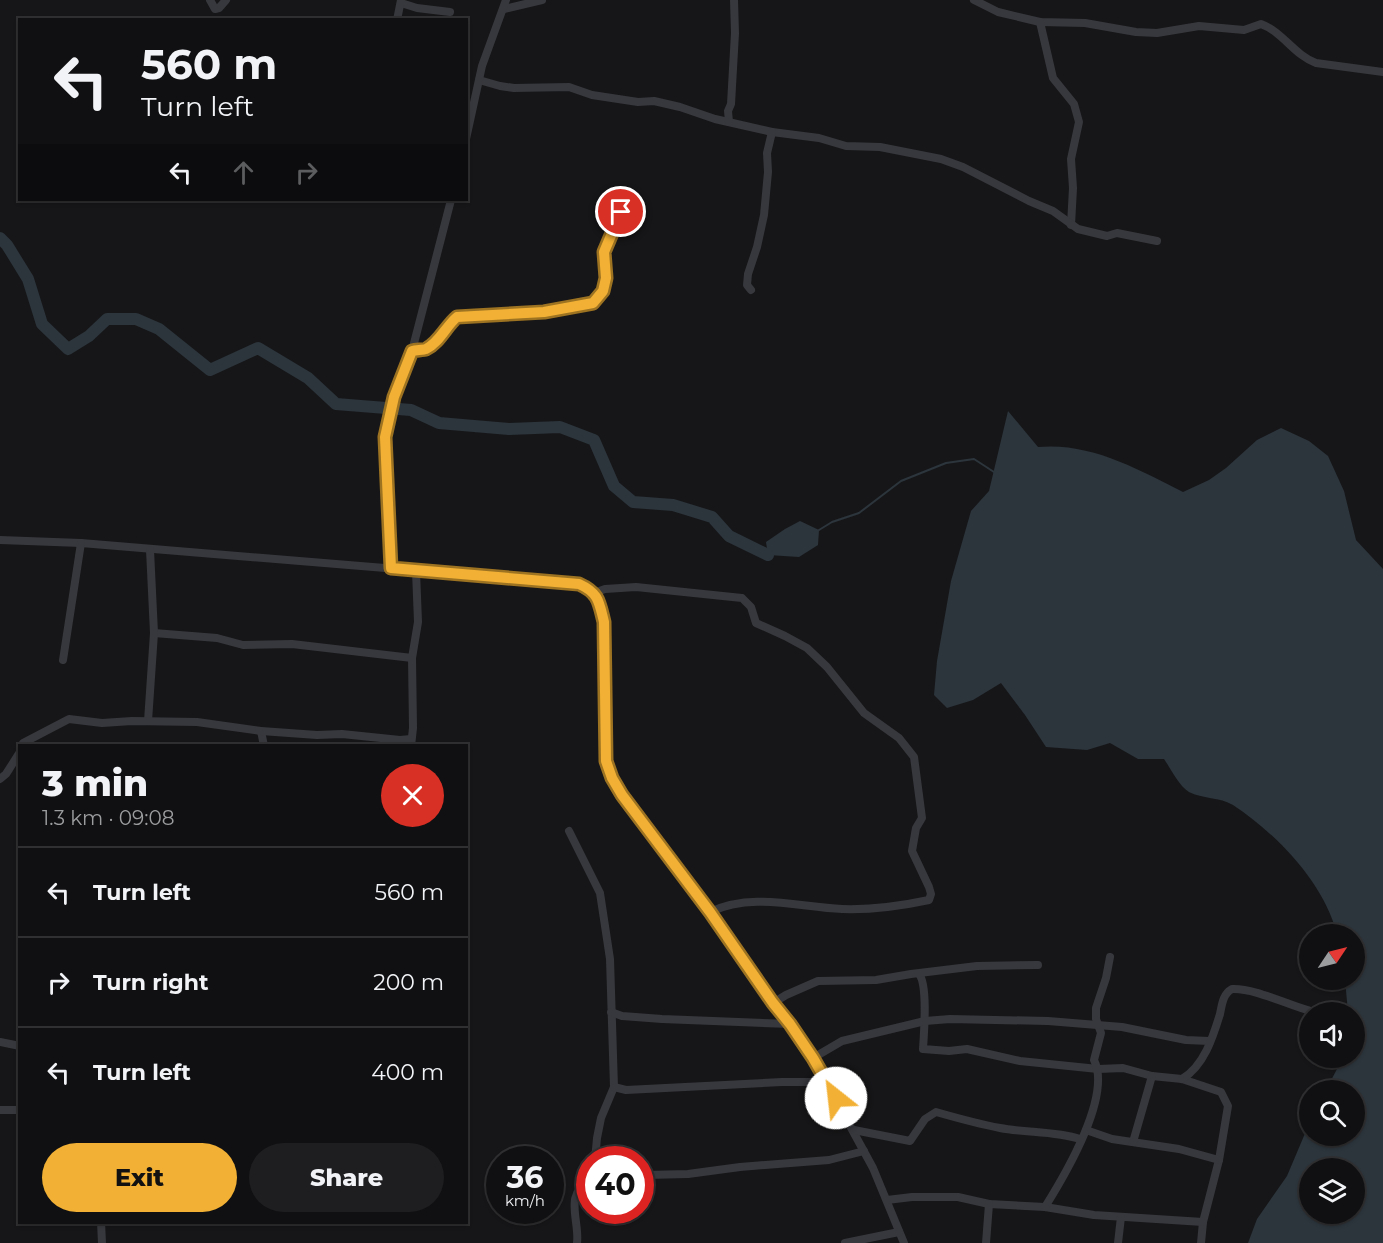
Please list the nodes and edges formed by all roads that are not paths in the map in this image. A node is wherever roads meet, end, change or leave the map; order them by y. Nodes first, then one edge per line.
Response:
1 (210, 0) edge
2 (226, 0) edge
3 (542, 0) edge
4 (734, 0) edge
5 (974, 0) edge
6 (401, 1) edge
7 (505, 5) edge
8 (450, 12) dead end
9 (397, 18) edge
10 (1040, 22) junction
11 (1383, 72) edge
12 (479, 80) junction
13 (729, 122) junction
14 (468, 130) edge
15 (772, 132) junction
16 (451, 201) edge
17 (621, 212) dead end
18 (1071, 225) junction
19 (1157, 241) dead end
20 (751, 290) dead end
21 (412, 351) junction
22 (0, 540) edge
23 (81, 543) junction
24 (150, 550) junction
25 (391, 568) junction
26 (416, 571) junction
27 (594, 593) junction
28 (154, 633) junction
29 (412, 658) junction
30 (63, 660) dead end
31 (148, 721) junction
32 (261, 731) junction
33 (411, 742) edge
34 (23, 744) edge
35 (264, 744) edge
36 (18, 755) edge
37 (0, 779) edge
38 (569, 831) dead end
39 (710, 912) junction
40 (1110, 957) dead end
41 (1038, 965) dead end
42 (919, 974) junction
43 (773, 1003) junction
44 (1299, 1007) edge
45 (611, 1012) junction
46 (924, 1021) junction
47 (790, 1024) junction
48 (1100, 1026) junction
49 (1209, 1041) junction
50 (0, 1042) edge
51 (18, 1046) edge
52 (813, 1058) junction
53 (1098, 1069) junction
54 (1152, 1076) junction
55 (1182, 1079) junction
56 (827, 1082) junction
57 (614, 1088) junction
58 (0, 1110) edge
59 (18, 1110) edge
60 (854, 1130) junction
61 (1086, 1130) junction
62 (1080, 1139) junction
63 (1133, 1142) junction
64 (596, 1146) edge
65 (864, 1151) junction
66 (1219, 1160) junction
67 (654, 1175) edge
68 (576, 1193) edge
69 (887, 1200) junction
70 (989, 1204) junction
71 (1045, 1207) junction
72 (1121, 1217) junction
73 (1203, 1222) junction
74 (101, 1224) edge
75 (899, 1232) junction
76 (102, 1243) edge
77 (577, 1243) edge
78 (845, 1243) edge
79 (904, 1243) edge
80 (986, 1243) edge
81 (1118, 1243) edge
82 (1201, 1243) edge

1 - 2 street
3 - 7 street
4 - 13 street
5 - 10 street
6 - 8 street
6 - 9 street
7 - 12 street
10 - 11 street
10 - 18 street
12 - 13 street
12 - 14 street
13 - 15 street
15 - 18 street
15 - 20 street
16 - 21 street
17 - 21 street
18 - 19 street
21 - 25 street
22 - 23 street
23 - 24 street
23 - 30 street
24 - 25 street
24 - 28 street
25 - 26 street
26 - 27 street
26 - 29 street
27 - 39 street
27 - 39 street
28 - 29 street
28 - 31 street
29 - 33 street
31 - 32 street
31 - 34 street
32 - 33 street
32 - 35 street
36 - 37 street
38 - 45 street
39 - 43 street
40 - 48 street
41 - 42 street
42 - 43 street
42 - 46 street
43 - 47 street
44 - 49 street
45 - 47 street
45 - 57 street
46 - 48 street
46 - 52 street
46 - 53 street
47 - 52 street
48 - 49 street
48 - 53 street
49 - 55 street
50 - 51 street
52 - 56 street
53 - 54 street
53 - 61 street
54 - 55 street
54 - 63 street
55 - 66 street
56 - 57 street
56 - 60 street
57 - 64 street
58 - 59 street
60 - 62 street
60 - 65 street
61 - 62 street
61 - 63 street
62 - 71 street
63 - 66 street
65 - 67 street
65 - 69 street
66 - 73 street
68 - 77 street
69 - 70 street
69 - 75 street
70 - 71 street
70 - 80 street
71 - 72 street
72 - 73 street
72 - 81 street
73 - 82 street
74 - 76 street
75 - 78 street
75 - 79 street

